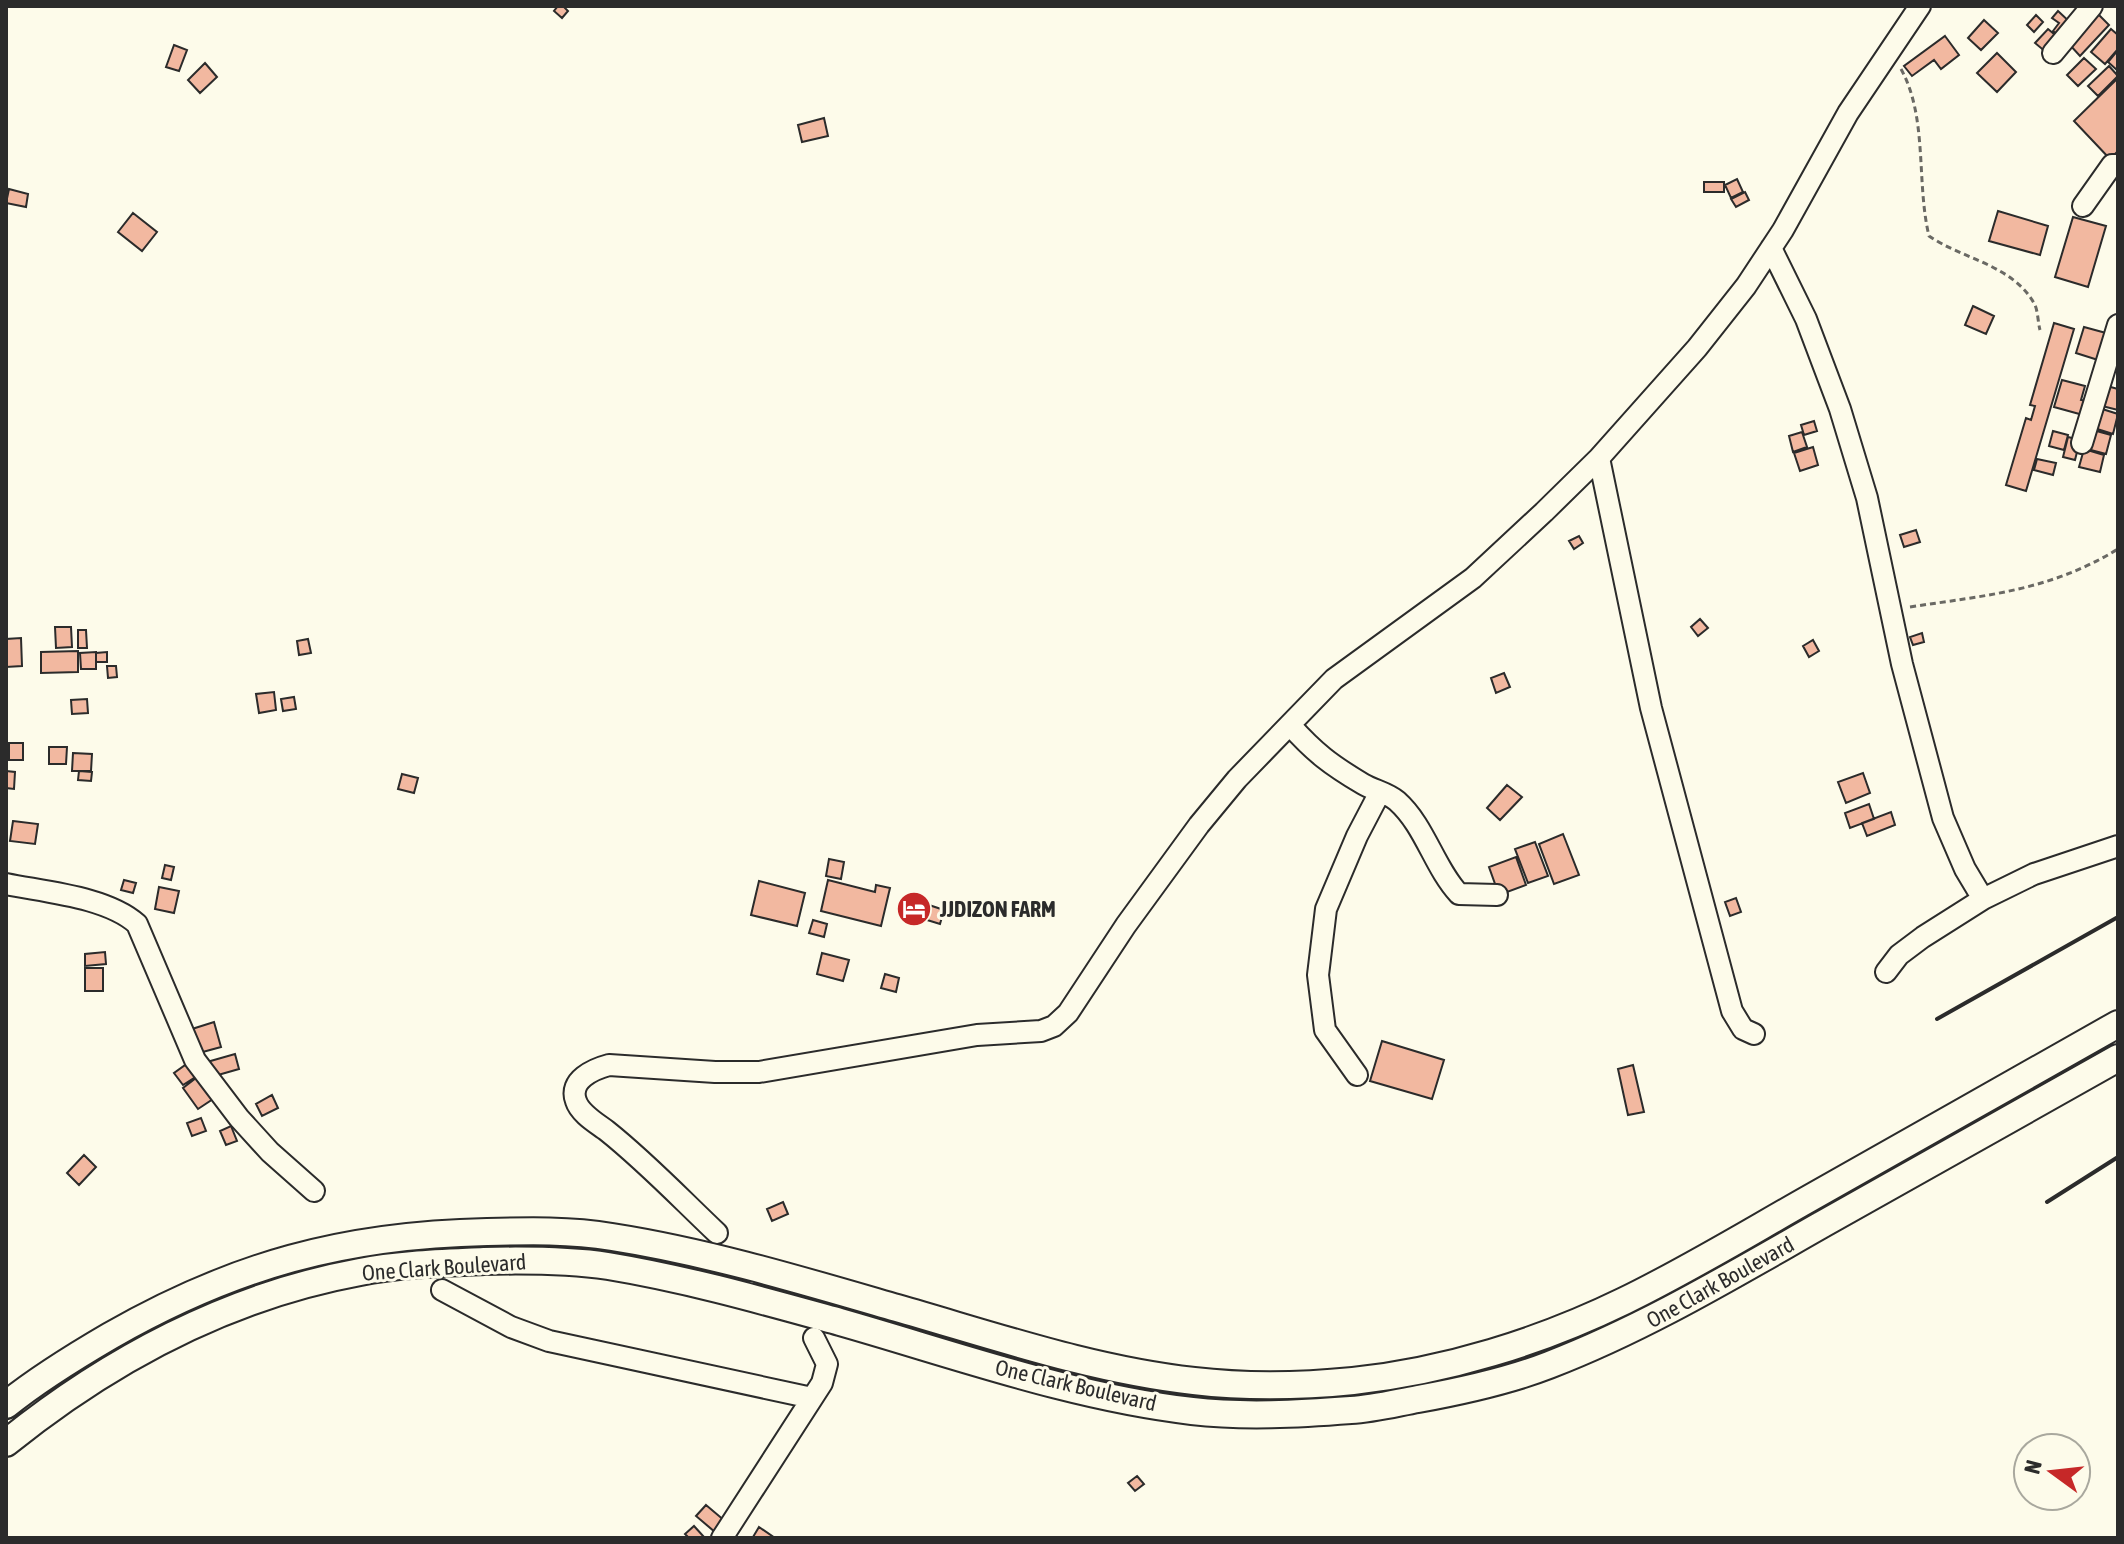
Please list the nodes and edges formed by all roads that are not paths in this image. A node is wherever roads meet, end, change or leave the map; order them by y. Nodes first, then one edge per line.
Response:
1 (1920, 6) edge
2 (2092, 6) edge
3 (2053, 53) dead end
4 (2118, 165) edge
5 (2083, 206) dead end
6 (1771, 248) junction
7 (2118, 325) edge
8 (2082, 443) dead end
9 (1599, 458) junction
10 (1290, 725) junction
11 (1380, 792) junction
12 (2118, 846) edge
13 (6, 884) edge
14 (1497, 895) dead end
15 (1983, 899) junction
16 (1886, 972) dead end
17 (2118, 1024) edge
18 (1754, 1034) dead end
19 (2118, 1058) edge
20 (1357, 1075) dead end
21 (314, 1191) dead end
22 (717, 1233) dead end
23 (442, 1290) dead end
24 (814, 1338) dead end
25 (812, 1398) junction
26 (6, 1405) edge
27 (6, 1443) edge
28 (722, 1538) edge

1 - 6 street
2 - 3 street
4 - 5 street
6 - 9 street
6 - 15 street
7 - 8 street
9 - 10 street
9 - 18 street
10 - 11 street
10 - 22 street
11 - 14 street
11 - 20 street
12 - 15 street
13 - 21 street
15 - 16 street
17 - 26 main road, One Clark Boulevard
19 - 27 main road, One Clark Boulevard
23 - 25 street
24 - 25 street
25 - 28 street

